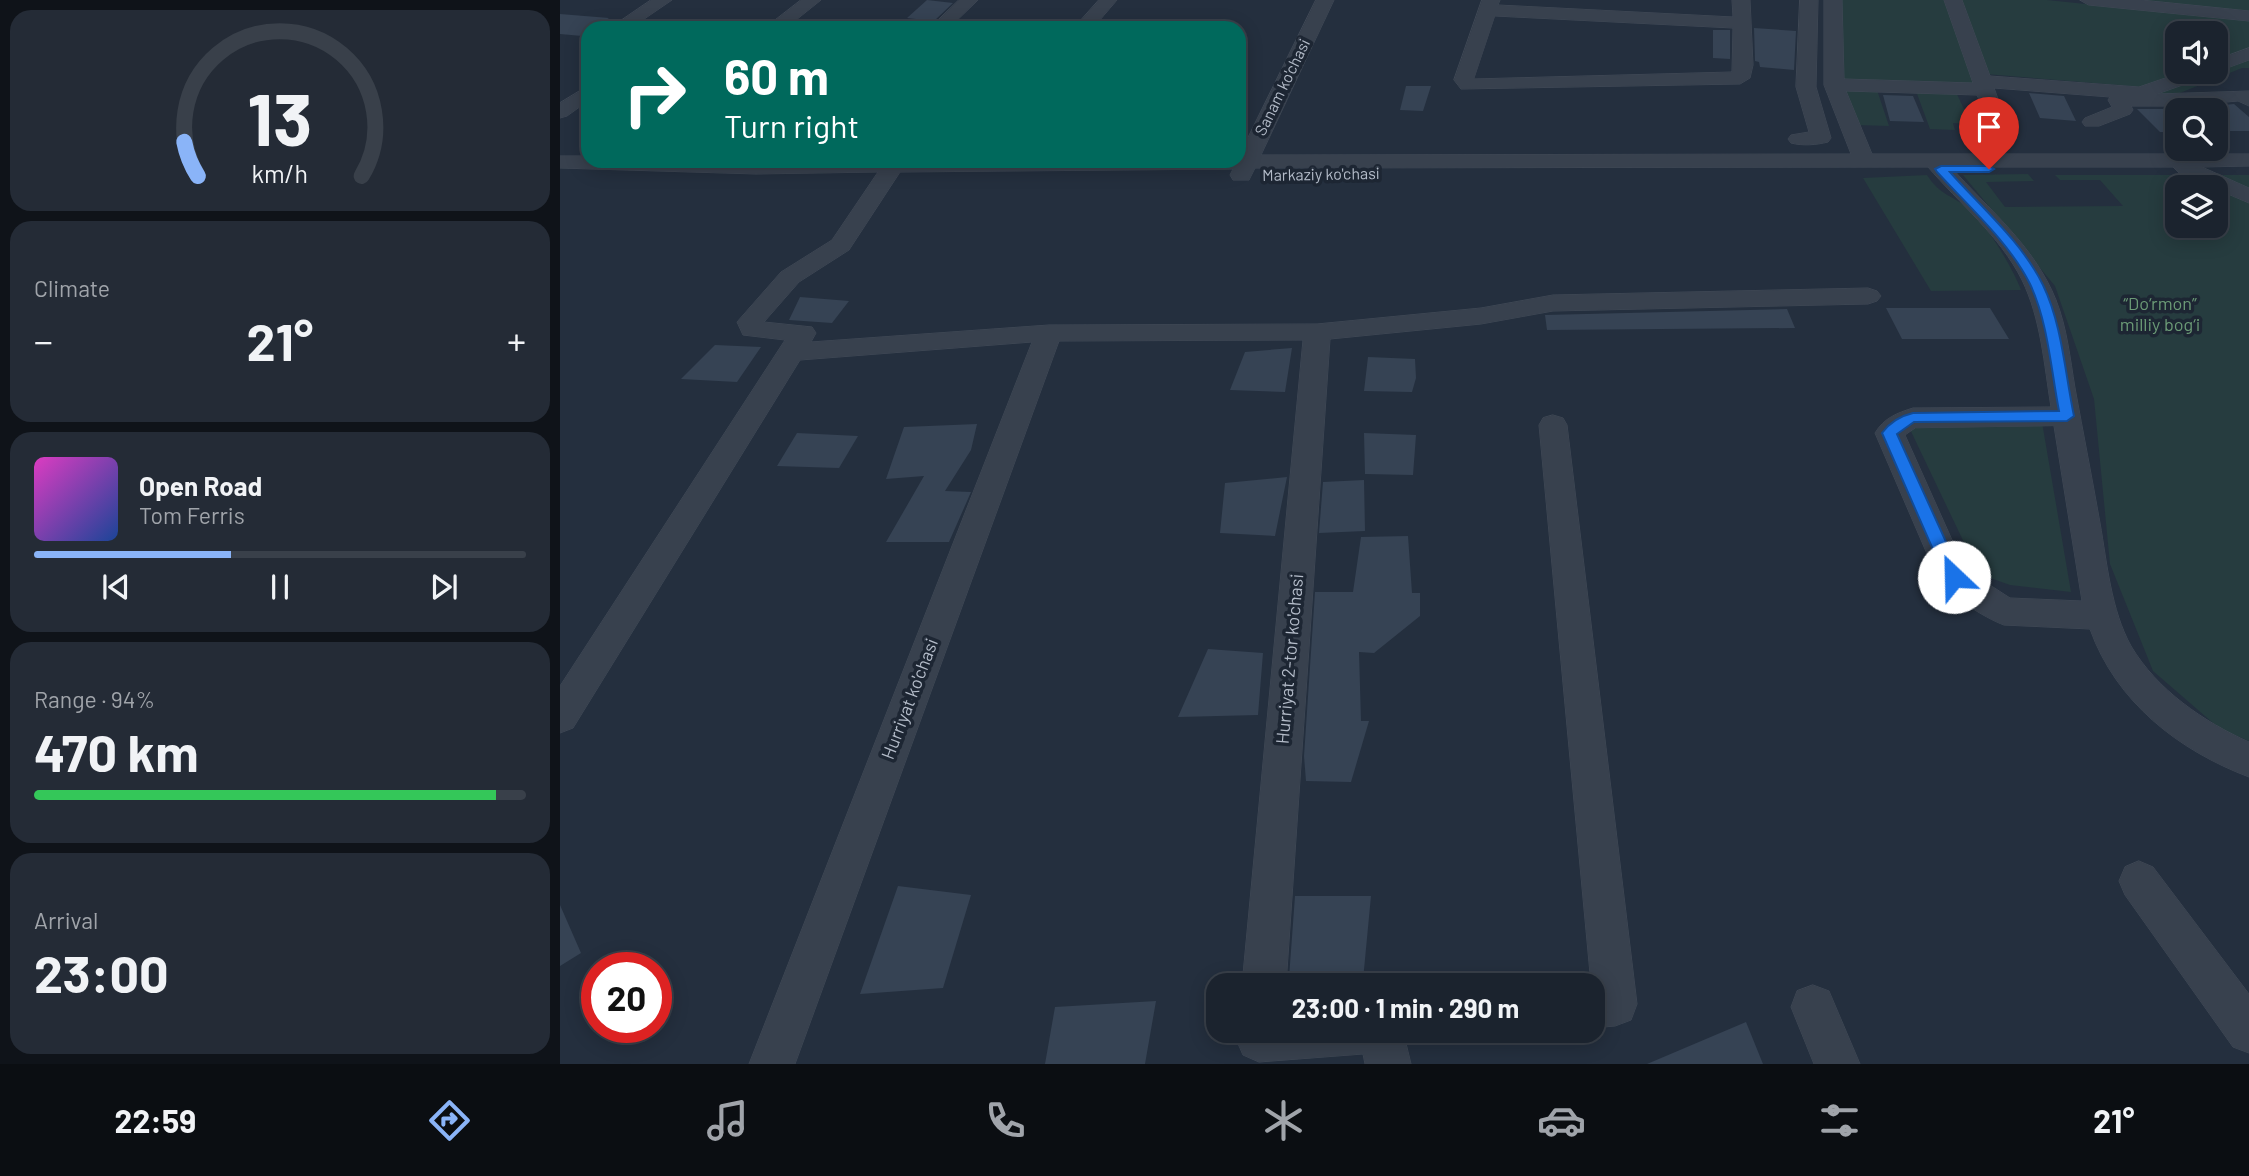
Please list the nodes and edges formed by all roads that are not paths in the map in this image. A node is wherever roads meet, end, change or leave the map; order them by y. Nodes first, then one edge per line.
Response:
1 (663, 0) edge
2 (812, 0) edge
3 (969, 0) edge
4 (1108, 0) edge
5 (1325, 0) edge
6 (1741, 0) edge
7 (1809, 0) edge
8 (1833, 0) edge
9 (1953, 0) edge
10 (2089, 0) edge
11 (1490, 5) edge
12 (2249, 16) edge
13 (630, 21) edge
14 (784, 21) edge
15 (946, 21) edge
16 (1089, 21) edge
17 (1742, 23) junction
18 (2249, 54) edge
19 (2228, 62) edge
20 (2167, 84) edge
21 (1834, 85) junction
22 (1983, 85) junction
23 (581, 97) edge
24 (2249, 100) edge
25 (560, 112) edge
26 (1995, 118) dead end
27 (2092, 122) dead end
28 (1798, 139) dead end
29 (2249, 160) edge
30 (1864, 161) junction
31 (560, 162) edge
32 (1246, 162) edge
33 (581, 163) edge
34 (2182, 164) junction
35 (1827, 165) junction
36 (1937, 165) junction
37 (736, 168) edge
38 (1243, 168) edge
39 (1246, 168) edge
40 (2249, 168) edge
41 (889, 171) junction
42 (560, 172) edge
43 (2249, 196) edge
44 (1868, 296) dead end
45 (1317, 332) junction
46 (1049, 333) junction
47 (789, 352) junction
48 (2067, 416) junction
49 (1553, 425) dead end
50 (2102, 616) junction
51 (560, 717) edge
52 (2249, 760) edge
53 (2139, 881) dead end
54 (1265, 973) edge
55 (1605, 1005) edge
56 (1812, 1007) dead end
57 (2249, 1031) edge
58 (1384, 1043) edge
59 (772, 1064) edge
60 (1388, 1064) edge
61 (1837, 1064) edge

1 - 13 street
2 - 14 street
3 - 15 street
4 - 16 street
5 - 32 street, Sanam ko'chasi
6 - 17 street
7 - 28 street
8 - 21 street
9 - 22 street
10 - 12 street
11 - 17 street
11 - 17 street
18 - 19 street
20 - 22 street
21 - 22 street
21 - 30 street
22 - 26 street
23 - 25 street
24 - 27 street
29 - 34 street
30 - 35 street
30 - 36 street
31 - 33 street, Markaziy ko'chasi
34 - 36 street
34 - 40 street
34 - 43 street
35 - 36 street
35 - 39 street, Markaziy ko'chasi
36 - 48 street
37 - 41 street, Markaziy ko'chasi
38 - 41 street, Markaziy ko'chasi
41 - 42 street, Markaziy ko'chasi
41 - 47 street
44 - 45 street
45 - 46 street
45 - 54 street, Hurriyat 2-tor ko'chasi
46 - 47 street
46 - 59 street, Hurriyat ko'chasi
47 - 51 street
48 - 50 street
48 - 50 street
49 - 55 street
50 - 52 street
53 - 57 street
56 - 61 street
58 - 60 street

